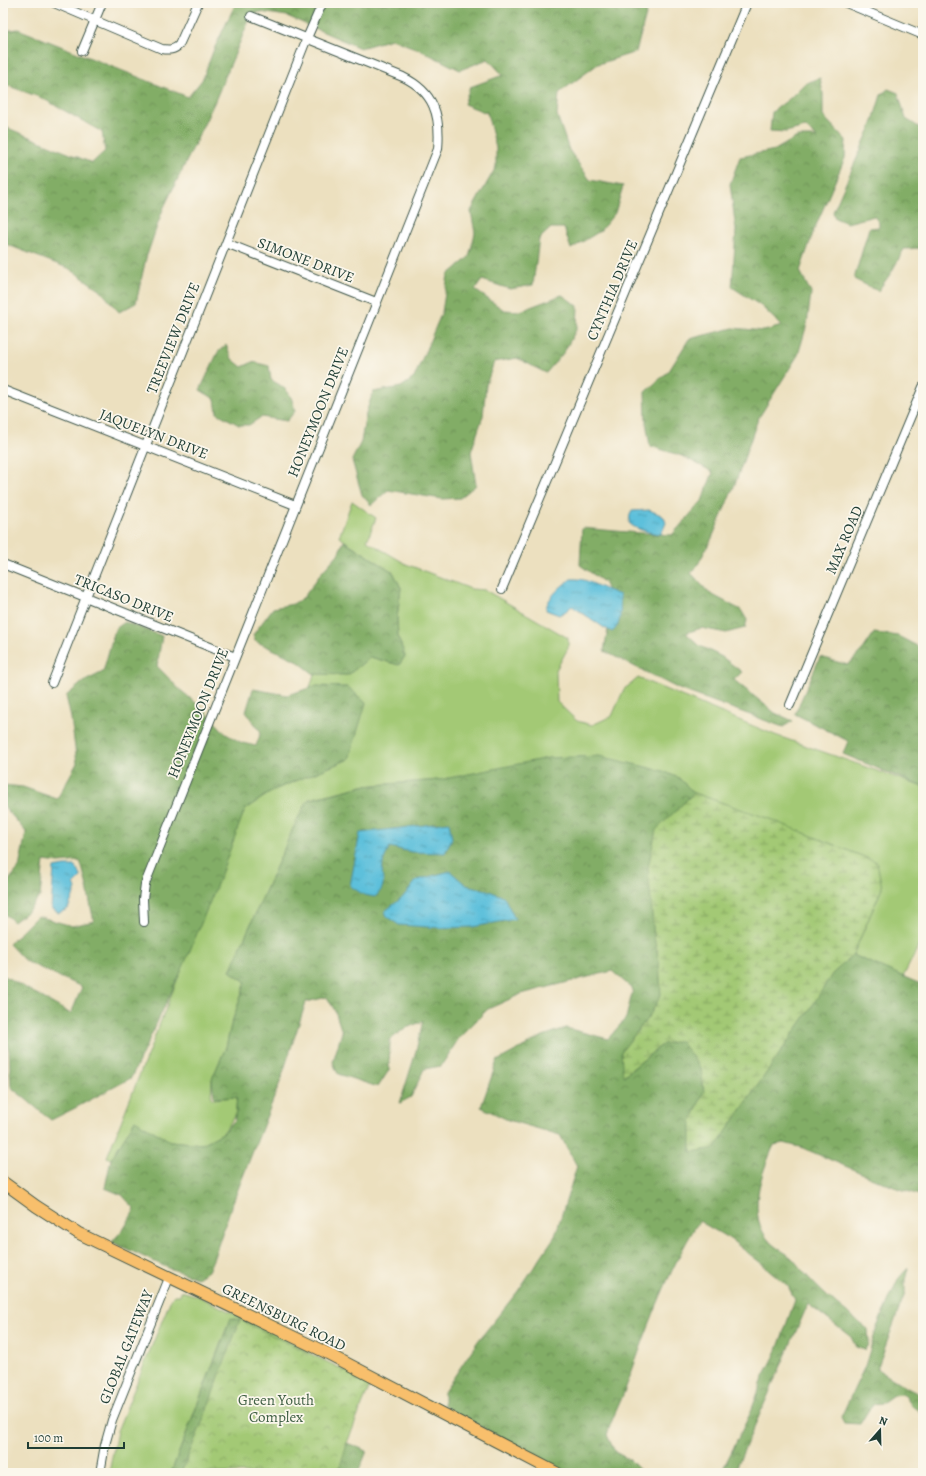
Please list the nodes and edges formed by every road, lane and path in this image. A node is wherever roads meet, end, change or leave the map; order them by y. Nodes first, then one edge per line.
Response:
1 (54, 3) edge
2 (102, 3) edge
3 (198, 3) edge
4 (746, 3) edge
5 (846, 3) edge
6 (322, 4) edge
7 (251, 16) dead end
8 (95, 20) junction
9 (923, 35) edge
10 (307, 38) junction
11 (82, 51) dead end
12 (226, 243) junction
13 (376, 302) junction
14 (923, 387) edge
15 (3, 390) edge
16 (146, 446) junction
17 (295, 505) junction
18 (3, 564) edge
19 (502, 589) dead end
20 (86, 597) junction
21 (235, 657) junction
22 (52, 683) dead end
23 (790, 705) dead end
24 (144, 922) dead end
25 (3, 1182) edge
26 (169, 1278) junction
27 (100, 1473) edge
28 (557, 1473) edge

1 - 8 street
2 - 8 street
3 - 8 street
4 - 19 street, CYNTHIA DRIVE
5 - 9 street
6 - 10 street, TREEVIEW DRIVE
7 - 10 street, HONEYMOON DRIVE
8 - 11 street
10 - 12 street, TREEVIEW DRIVE
10 - 13 street, HONEYMOON DRIVE
12 - 13 street, SIMONE DRIVE
12 - 16 street, TREEVIEW DRIVE
13 - 17 street, HONEYMOON DRIVE
14 - 23 street, MAX ROAD
15 - 16 street, JAQUELYN DRIVE
16 - 17 street, JAQUELYN DRIVE
16 - 20 street, TREEVIEW DRIVE
17 - 21 street, HONEYMOON DRIVE
18 - 20 street, TRICASO DRIVE
20 - 21 street, TRICASO DRIVE
20 - 22 street, TREEVIEW DRIVE
21 - 24 street, HONEYMOON DRIVE
25 - 26 main road, GREENSBURG ROAD
26 - 27 street, GLOBAL GATEWAY
26 - 28 main road, GREENSBURG ROAD

